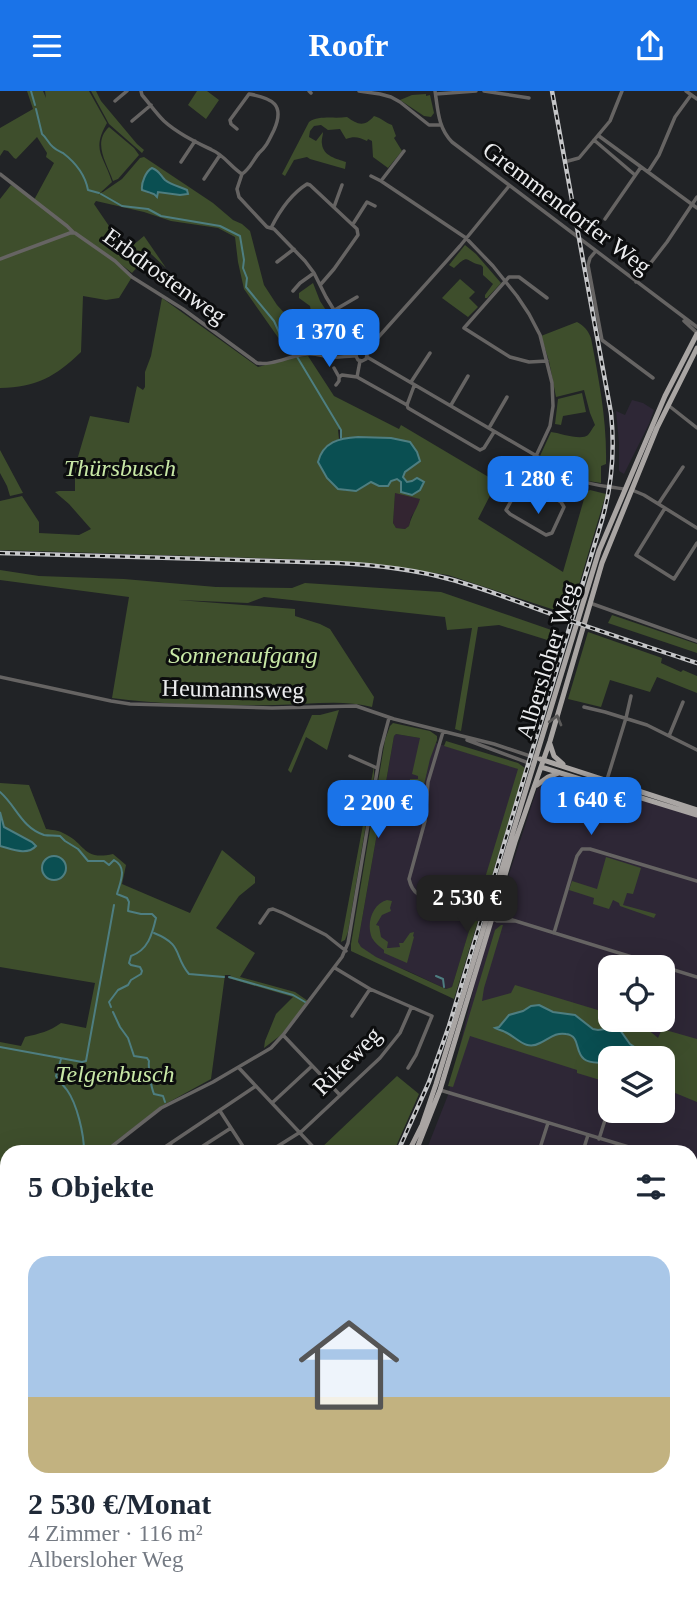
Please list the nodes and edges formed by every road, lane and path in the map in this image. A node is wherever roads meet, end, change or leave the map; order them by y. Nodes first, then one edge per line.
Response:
1 (127, 91) edge
2 (141, 91) edge
3 (359, 91) edge
4 (476, 91) edge
5 (484, 91) edge
6 (622, 91) edge
7 (686, 91) edge
8 (502, 92) edge
9 (436, 93) edge
10 (691, 95) junction
11 (529, 98) dead end
12 (697, 99) edge
13 (115, 101) dead end
14 (151, 105) junction
15 (132, 121) dead end
16 (440, 122) junction
17 (237, 129) dead end
18 (598, 136) junction
19 (594, 140) junction
20 (195, 142) junction
21 (404, 151) dead end
22 (220, 155) junction
23 (568, 161) dead end
24 (181, 162) dead end
25 (641, 167) junction
26 (648, 172) junction
27 (0, 174) edge
28 (242, 174) junction
29 (371, 176) dead end
30 (635, 176) junction
31 (204, 179) dead end
32 (381, 181) junction
33 (342, 185) dead end
34 (509, 186) junction
35 (697, 197) edge
36 (374, 206) dead end
37 (695, 206) edge
38 (334, 207) junction
39 (605, 219) dead end
40 (353, 225) junction
41 (271, 228) junction
42 (71, 233) junction
43 (466, 238) junction
44 (294, 249) junction
45 (595, 252) junction
46 (0, 259) edge
47 (277, 262) dead end
48 (314, 273) junction
49 (505, 281) junction
50 (636, 282) junction
51 (321, 284) junction
52 (293, 291) dead end
53 (357, 297) dead end
54 (547, 298) dead end
55 (333, 311) junction
56 (678, 314) junction
57 (697, 321) edge
58 (690, 322) junction
59 (697, 327) edge
60 (697, 334) edge
61 (697, 348) edge
62 (365, 351) junction
63 (358, 353) junction
64 (430, 353) dead end
65 (367, 357) junction
66 (360, 361) junction
67 (547, 361) junction
68 (334, 368) dead end
69 (468, 376) dead end
70 (339, 377) junction
71 (357, 377) junction
72 (653, 378) dead end
73 (413, 384) junction
74 (336, 385) dead end
75 (507, 397) dead end
76 (407, 405) junction
77 (451, 405) junction
78 (667, 405) junction
79 (489, 428) junction
80 (697, 428) edge
81 (494, 432) junction
82 (536, 456) junction
83 (683, 467) dead end
84 (523, 480) junction
85 (628, 490) junction
86 (659, 503) junction
87 (665, 508) junction
88 (697, 528) edge
89 (697, 543) edge
90 (587, 601) junction
91 (697, 641) edge
92 (0, 677) edge
93 (631, 697) dead end
94 (683, 702) dead end
95 (584, 707) dead end
96 (389, 718) junction
97 (626, 718) junction
98 (443, 732) junction
99 (669, 736) junction
100 (550, 741) junction
101 (697, 750) edge
102 (350, 756) dead end
103 (535, 761) junction
104 (542, 764) junction
105 (377, 768) junction
106 (568, 768) junction
107 (562, 773) junction
108 (606, 783) junction
109 (534, 787) junction
110 (697, 812) edge
111 (697, 881) edge
112 (440, 901) dead end
113 (491, 916) junction
114 (260, 923) dead end
115 (554, 933) junction
116 (346, 951) junction
117 (335, 968) junction
118 (697, 977) edge
119 (370, 989) junction
120 (411, 1008) junction
121 (352, 1016) dead end
122 (283, 1035) junction
123 (312, 1066) junction
124 (239, 1068) junction
125 (408, 1068) dead end
126 (256, 1086) junction
127 (437, 1089) junction
128 (340, 1095) junction
129 (272, 1103) junction
130 (220, 1111) junction
131 (548, 1123) junction
132 (604, 1123) edge
133 (231, 1128) junction
134 (299, 1133) junction
135 (588, 1135) junction
136 (599, 1139) junction
137 (170, 1144) edge
138 (114, 1145) edge
139 (205, 1145) edge
140 (242, 1145) edge
141 (280, 1145) edge
142 (311, 1145) edge
143 (412, 1145) edge
144 (418, 1145) edge
145 (541, 1145) edge
146 (585, 1145) edge
147 (620, 1145) edge

1 - 13 street
2 - 14 street
3 - 16 street
4 - 9 street
5 - 8 street
6 - 18 street
7 - 10 street
8 - 11 street
9 - 16 street
10 - 12 street
10 - 26 street
14 - 15 street
14 - 20 street
16 - 34 street, Gremmendorfer Weg
17 - 28 street
18 - 19 street
18 - 25 street
19 - 23 street
19 - 30 street
20 - 22 street
20 - 24 street
21 - 32 street
22 - 28 street
22 - 31 street
25 - 26 street
25 - 30 street
26 - 37 street
27 - 42 street, Erbdrostenweg
28 - 41 street
29 - 32 street
30 - 39 street
32 - 43 street
33 - 38 street
34 - 43 street
34 - 45 street, Gremmendorfer Weg
35 - 37 street
36 - 40 street
37 - 50 street
38 - 40 street
38 - 41 street
40 - 51 street
41 - 44 street
42 - 46 street
42 - 63 street, Erbdrostenweg
43 - 49 street
43 - 62 street
44 - 47 street
44 - 48 street
45 - 50 street, Gremmendorfer Weg
45 - 72 street
48 - 51 street
48 - 52 street
49 - 54 street
49 - 67 street
49 - 67 street
50 - 56 street, Gremmendorfer Weg
51 - 55 street
53 - 55 street
55 - 63 street
56 - 58 street, Gremmendorfer Weg
56 - 60 street, Gremmendorfer Weg
57 - 58 street
58 - 59 street, Gremmendorfer Weg
60 - 85 main road, Albersloher Weg
61 - 78 main road, Albersloher Weg
62 - 63 street, Erbdrostenweg
62 - 65 street
63 - 66 street
64 - 73 street
65 - 66 street
65 - 73 street
66 - 71 street
67 - 82 street
68 - 70 street
69 - 77 street
70 - 71 street
70 - 74 street
71 - 76 street
73 - 76 street
73 - 77 street
75 - 79 street
76 - 81 street
77 - 79 street
78 - 80 street
78 - 85 main road, Albersloher Weg
79 - 81 street
81 - 82 street
82 - 84 street
82 - 85 street
83 - 86 street
84 - 84 street
85 - 86 street
85 - 90 main road, Albersloher Weg
86 - 87 street
87 - 88 street
87 - 89 street
90 - 91 street
100 -> 90 main road, Albersloher Weg
90 - 103 main road, Albersloher Weg
92 - 96 street, Heumannsweg
93 - 97 street
94 - 99 street
95 - 97 street
96 - 98 street, Heumannsweg
96 - 105 street
97 - 99 street
97 - 108 street
98 - 103 street, Heumannsweg
98 - 112 street
99 - 101 street
100 - 104 main road, Albersloher Weg
100 - 106 main road
102 - 105 street
103 - 104 main road
103 - 113 main road, Albersloher Weg
104 - 106 main road
104 - 107 main road
104 - 109 main road, Albersloher Weg
105 - 116 street
106 - 108 main road
107 - 108 main road
107 - 109 main road
108 - 110 main road
109 - 113 main road, Albersloher Weg
111 - 115 street
113 - 115 street
113 - 127 main road, Albersloher Weg
114 - 116 street
115 - 118 street
116 - 117 street
117 - 119 street
117 - 122 street
119 - 120 street
119 - 121 street
120 - 125 street
120 - 128 street, Rikeweg
122 - 123 street
122 - 124 street
123 - 128 street
123 - 129 street
124 - 126 street
124 - 138 street
126 - 129 street
126 - 130 street
127 - 131 street
127 - 143 main road, Albersloher Weg
127 - 144 main road, Albersloher Weg
128 - 134 street, Rikeweg
129 - 134 street
130 - 133 street
130 - 137 street
131 - 135 street
131 - 145 street
132 - 136 street
133 - 139 street
133 - 140 street
134 - 141 street, Rikeweg
134 - 142 street
135 - 136 street
135 - 146 street
136 - 147 street

